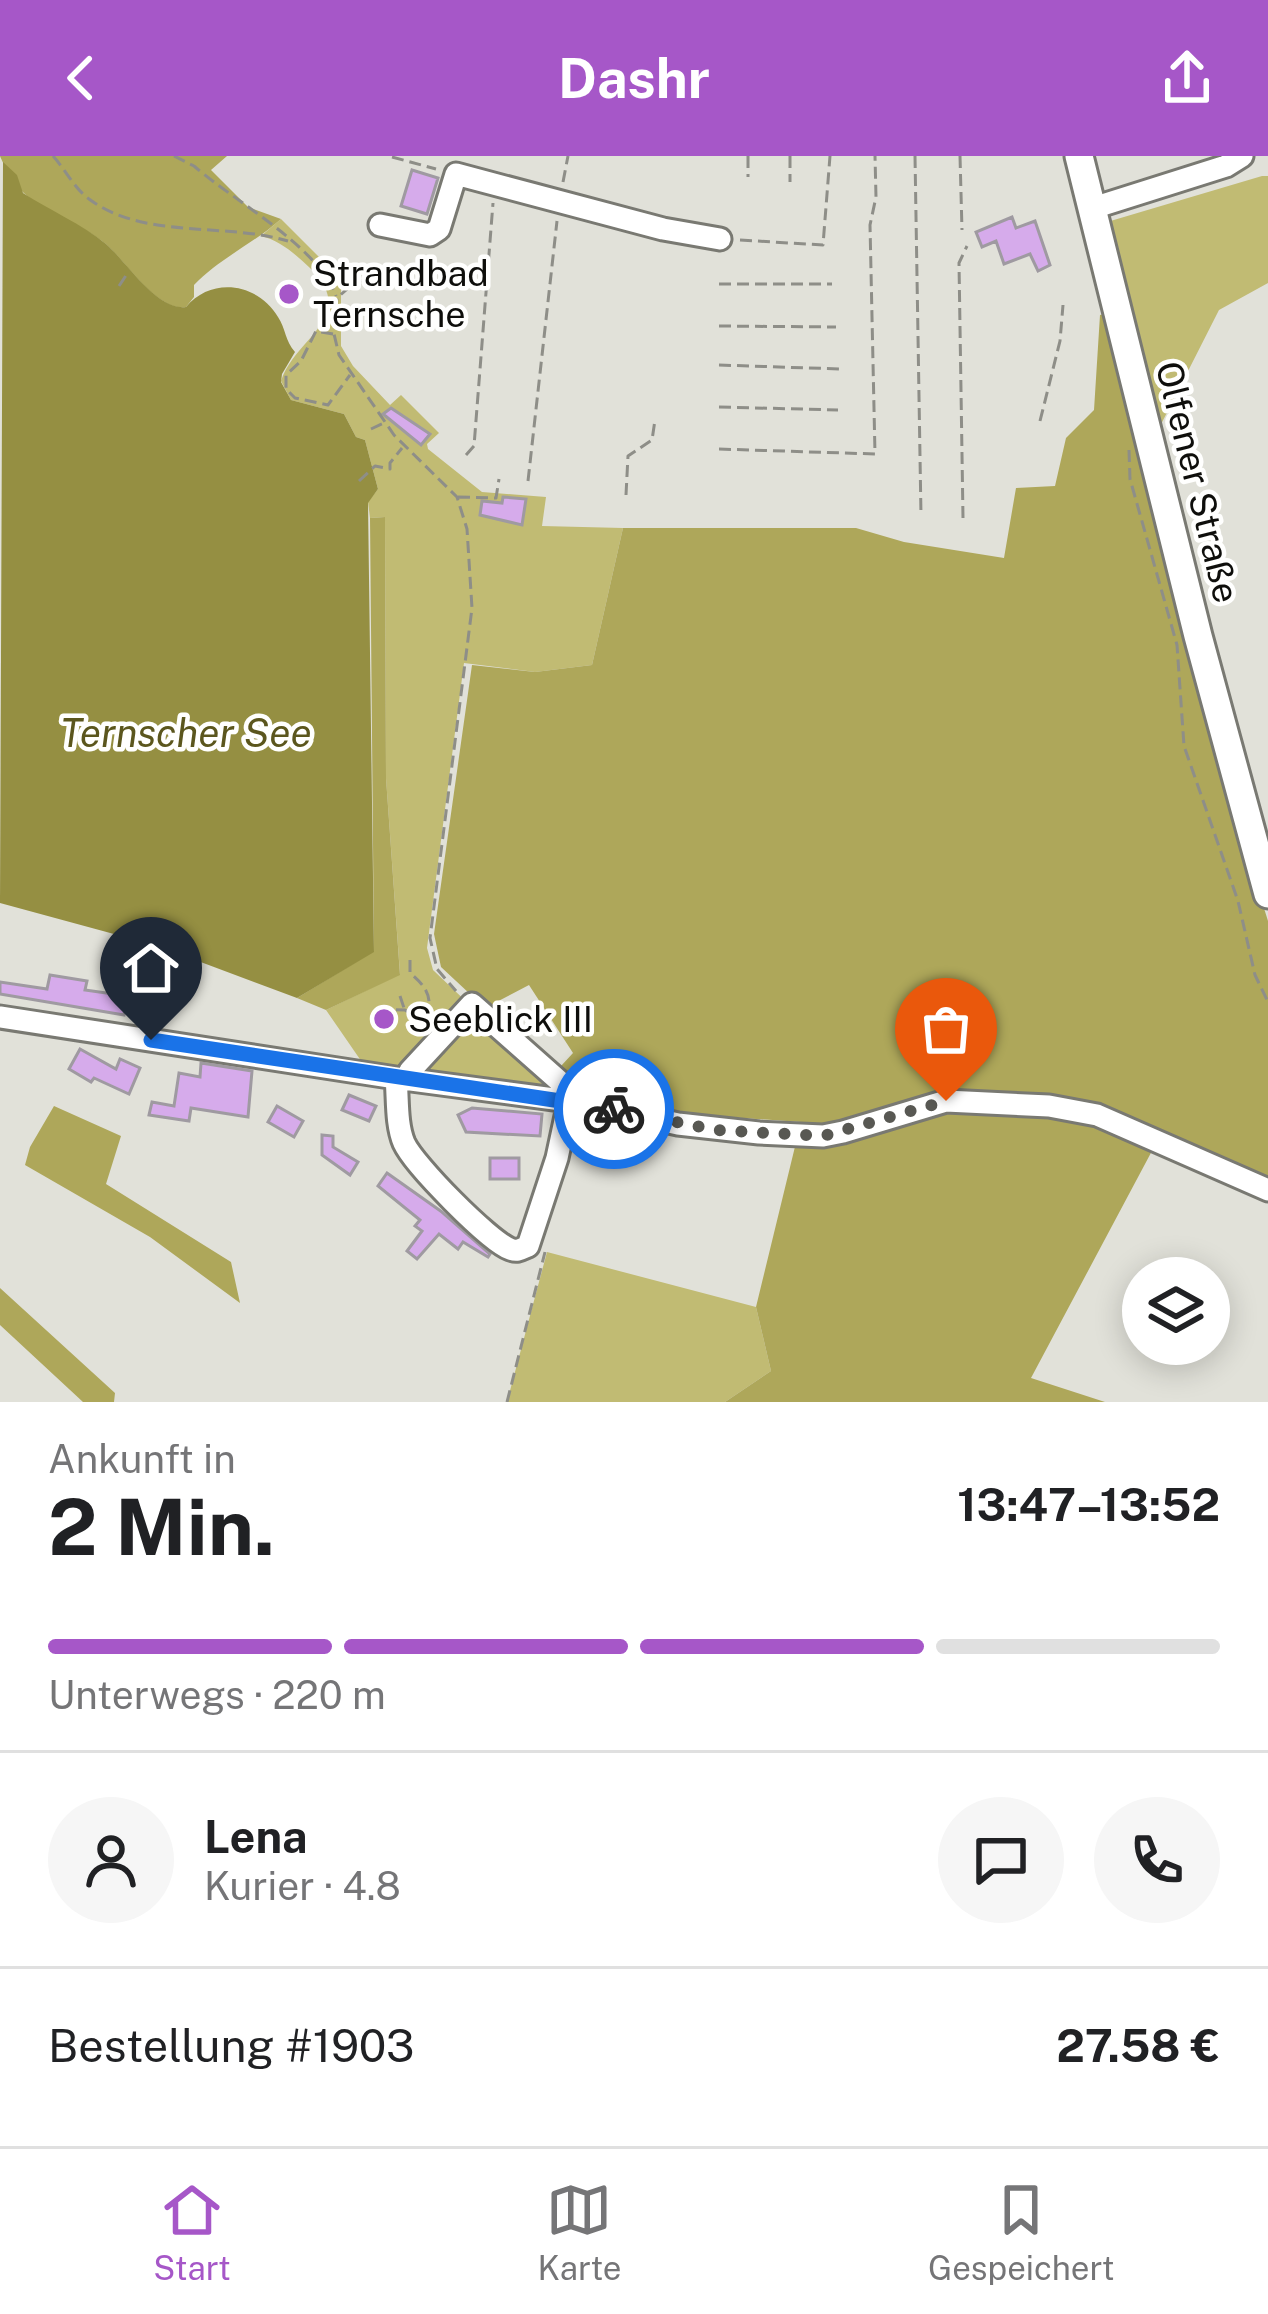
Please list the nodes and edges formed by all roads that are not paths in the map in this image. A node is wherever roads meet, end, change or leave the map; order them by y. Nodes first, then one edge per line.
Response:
1 (1079, 156) edge
2 (1242, 156) edge
3 (1093, 208) junction
4 (380, 225) dead end
5 (720, 239) road end
6 (1268, 894) edge
7 (0, 1017) edge
8 (549, 1069) junction
9 (402, 1079) junction
10 (537, 1097) junction
11 (577, 1102) junction
12 (1268, 1190) edge

1 - 3 main road, Olfener Straße
2 - 3 street
3 - 6 main road, Olfener Straße
4 - 5 street
7 - 9 street
8 - 9 street
8 - 10 street
8 - 11 street
9 - 10 street
9 - 11 street
10 - 11 street
11 - 12 street

